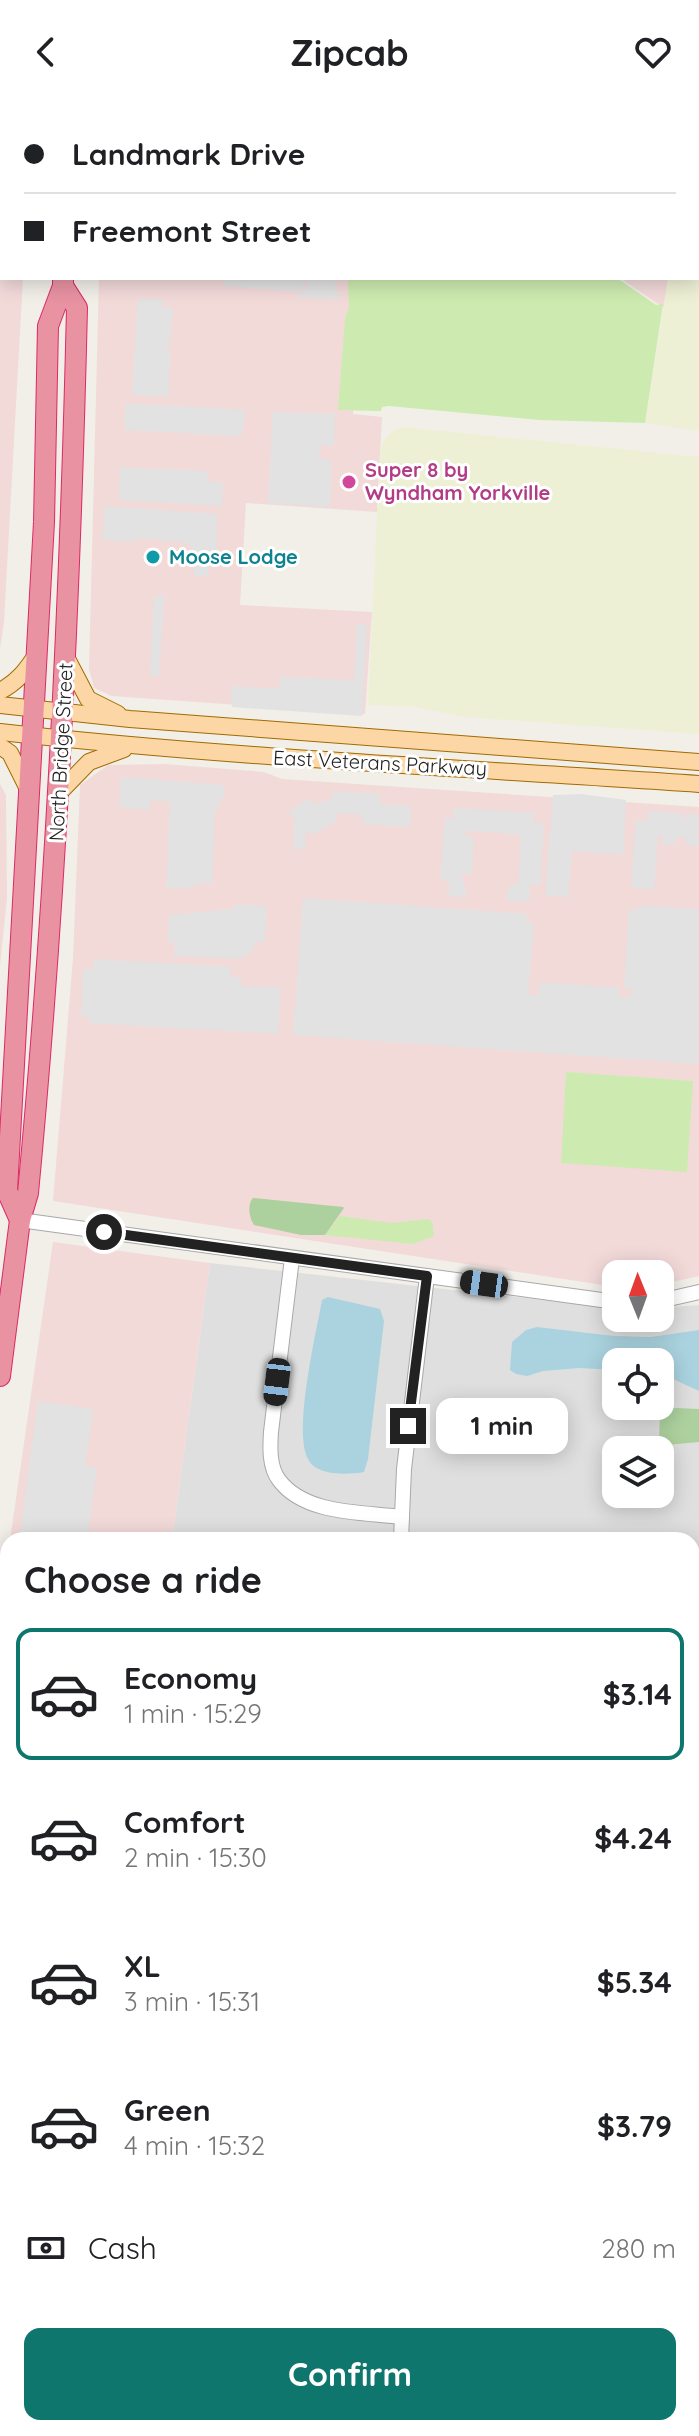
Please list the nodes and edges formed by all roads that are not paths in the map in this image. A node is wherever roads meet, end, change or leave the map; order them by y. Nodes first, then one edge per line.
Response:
1 (63, 282) edge
2 (38, 653) junction
3 (66, 656) junction
4 (0, 691) edge
5 (0, 705) edge
6 (35, 709) junction
7 (63, 713) junction
8 (130, 719) junction
9 (0, 732) edge
10 (33, 736) junction
11 (61, 739) junction
12 (0, 746) edge
13 (132, 746) junction
14 (699, 762) edge
15 (699, 784) edge
16 (30, 794) junction
17 (58, 794) junction
18 (20, 1220) junction
19 (292, 1258) junction
20 (427, 1276) junction
21 (699, 1292) edge
22 (674, 1298) edge
23 (602, 1300) edge
24 (0, 1376) edge
25 (402, 1517) junction
26 (401, 1532) edge

1 - 2 highway, North Bridge Street
1 - 3 highway, North Bridge Street
2 - 4 main road
2 - 6 highway, North Bridge Street
3 - 7 highway, North Bridge Street
3 - 8 main road
5 - 6 main road, East Veterans Parkway
6 - 7 main road, East Veterans Parkway
6 - 10 highway, North Bridge Street
7 - 8 main road, East Veterans Parkway
7 - 11 highway, North Bridge Street
8 - 14 main road, East Veterans Parkway
9 - 10 main road, East Veterans Parkway
10 - 11 main road, East Veterans Parkway
10 - 16 highway, North Bridge Street
11 - 13 main road, East Veterans Parkway
11 - 17 highway, North Bridge Street
12 - 16 main road
13 - 15 main road, East Veterans Parkway
13 - 17 main road
16 - 18 highway, North Bridge Street
17 - 18 highway, North Bridge Street
18 - 19 street
18 - 24 highway, North Bridge Street
19 - 20 street
19 - 25 street
20 - 23 street
20 - 25 street
21 - 22 street
25 - 26 street

